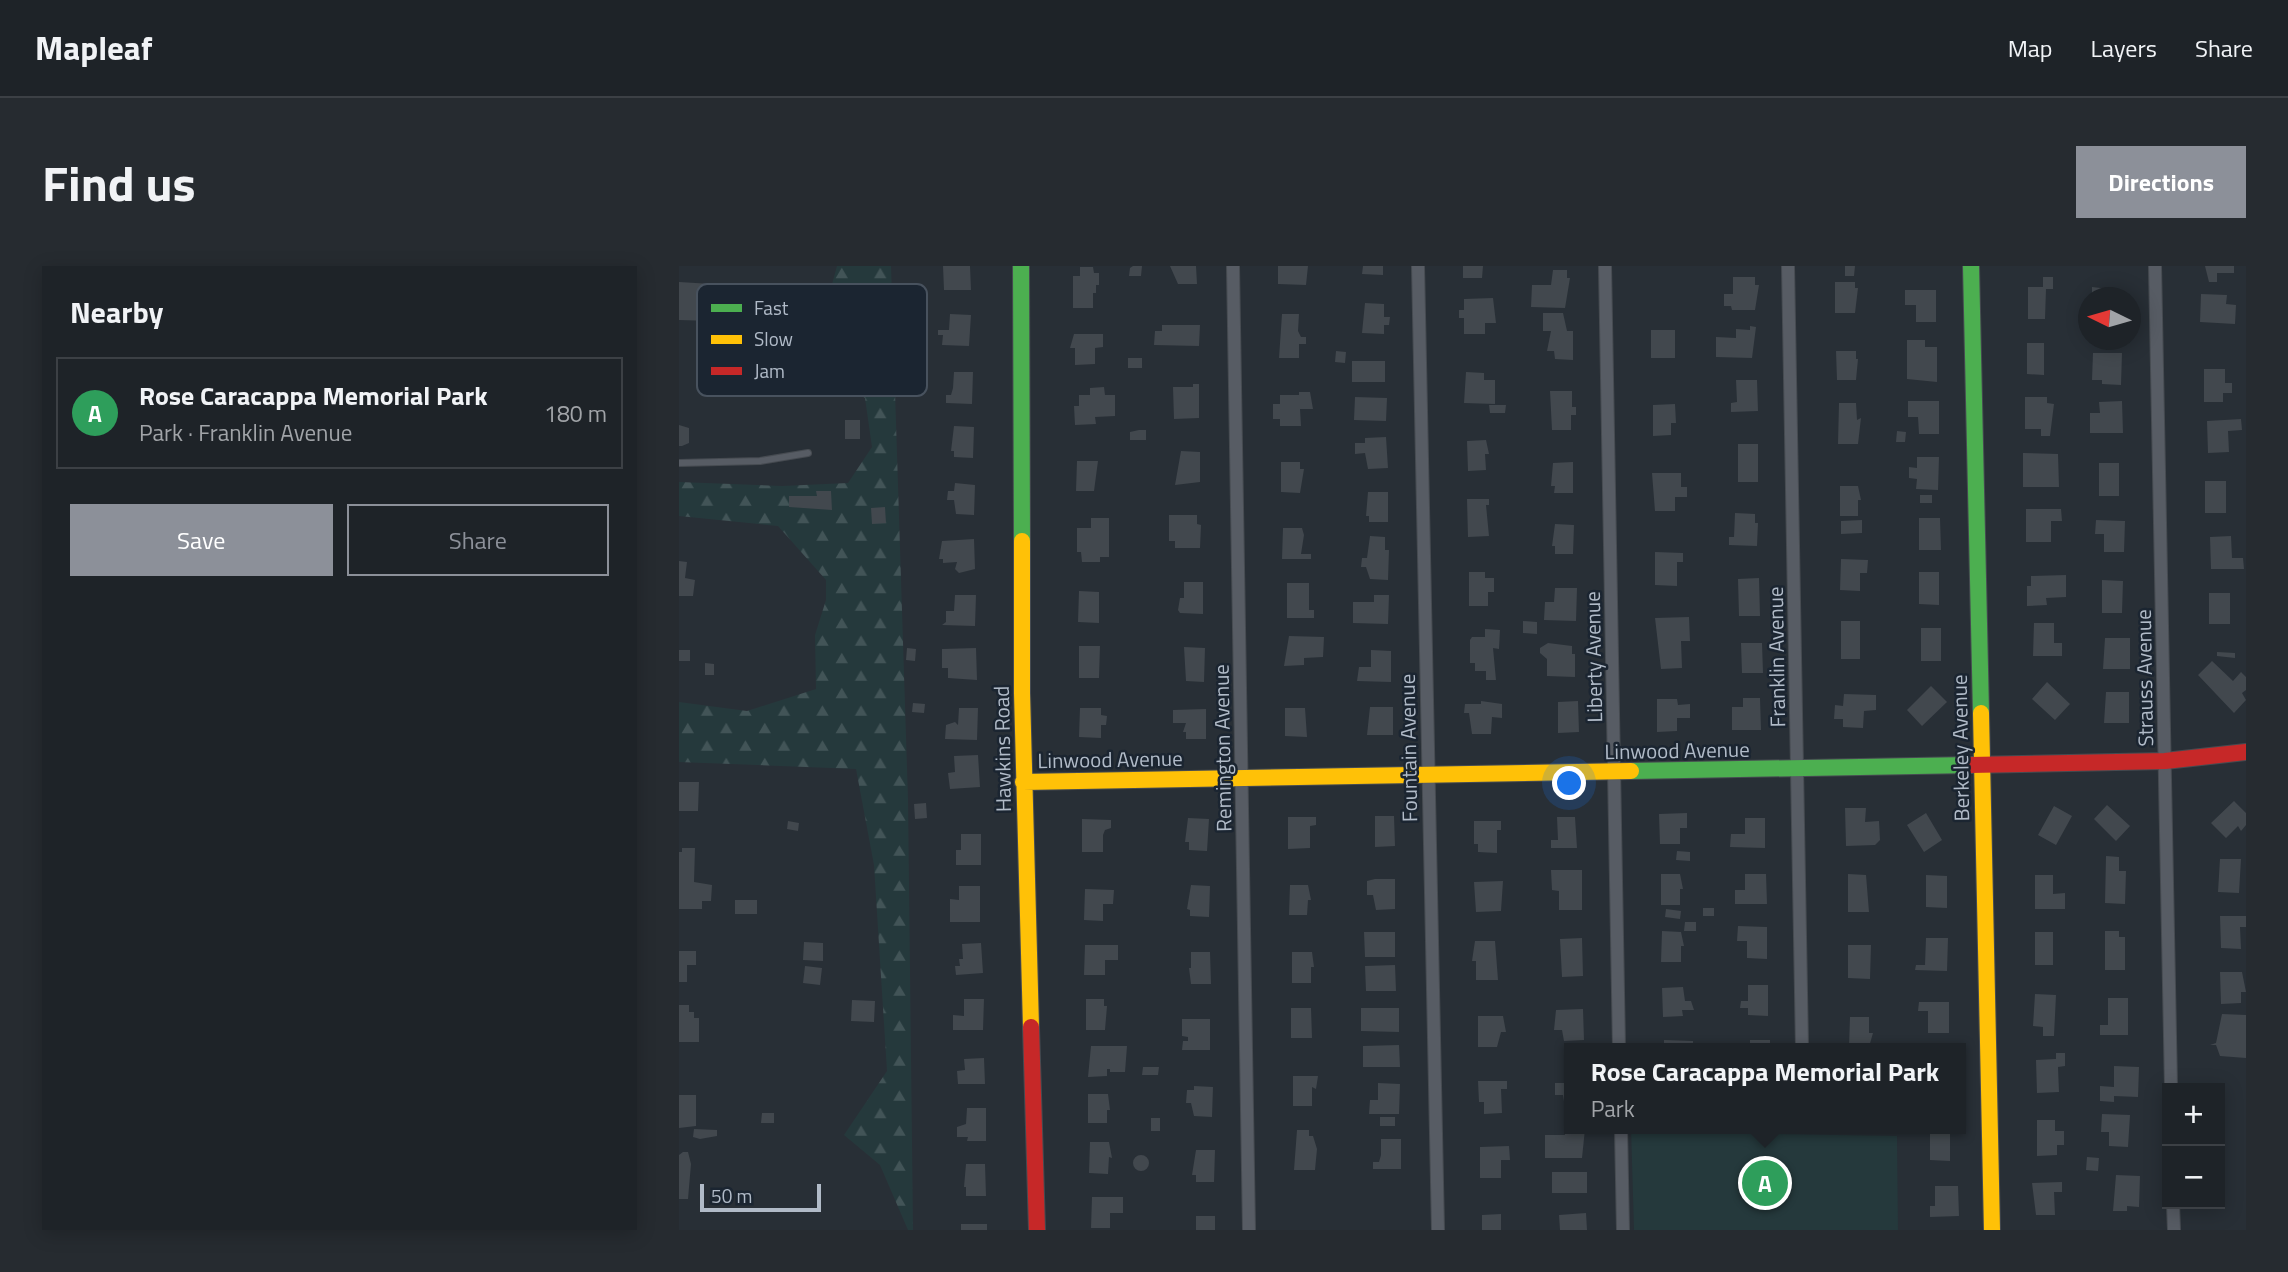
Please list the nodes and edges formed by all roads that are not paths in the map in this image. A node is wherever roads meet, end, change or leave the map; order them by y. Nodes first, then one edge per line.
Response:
1 (1021, 266) edge
2 (1233, 266) edge
3 (1418, 266) edge
4 (1605, 266) edge
5 (1789, 266) edge
6 (1971, 266) edge
7 (2155, 266) edge
8 (808, 453) dead end
9 (679, 463) edge
10 (2246, 752) edge
11 (2165, 761) junction
12 (1982, 764) junction
13 (1797, 768) junction
14 (1614, 772) junction
15 (1428, 775) junction
16 (1241, 777) junction
17 (1023, 782) junction
18 (1619, 1043) edge
19 (1802, 1043) edge
20 (2171, 1083) edge
21 (1621, 1134) edge
22 (2173, 1209) edge
23 (1037, 1230) edge
24 (1249, 1230) edge
25 (1438, 1230) edge
26 (1623, 1230) edge
27 (1992, 1230) edge
28 (2174, 1230) edge

1 - 17 street, Hawkins Road
2 - 16 street, Remington Avenue
3 - 15 street, Fountain Avenue
4 - 14 street, Liberty Avenue
5 - 13 street, Franklin Avenue
6 - 12 street, Berkeley Avenue
7 - 11 street, Strauss Avenue
8 - 9 lane
10 - 11 street, Linwood Avenue
11 - 12 street, Linwood Avenue
11 - 20 street, Strauss Avenue
12 - 13 street, Linwood Avenue
12 - 27 street, Berkeley Avenue
13 - 14 street, Linwood Avenue
13 - 19 street, Franklin Avenue
14 - 15 street, Linwood Avenue
14 - 18 street, Liberty Avenue
15 - 16 street, Linwood Avenue
15 - 25 street, Fountain Avenue
16 - 17 street, Linwood Avenue
16 - 24 street, Remington Avenue
17 - 23 street, Hawkins Road
21 - 26 street
22 - 28 street

